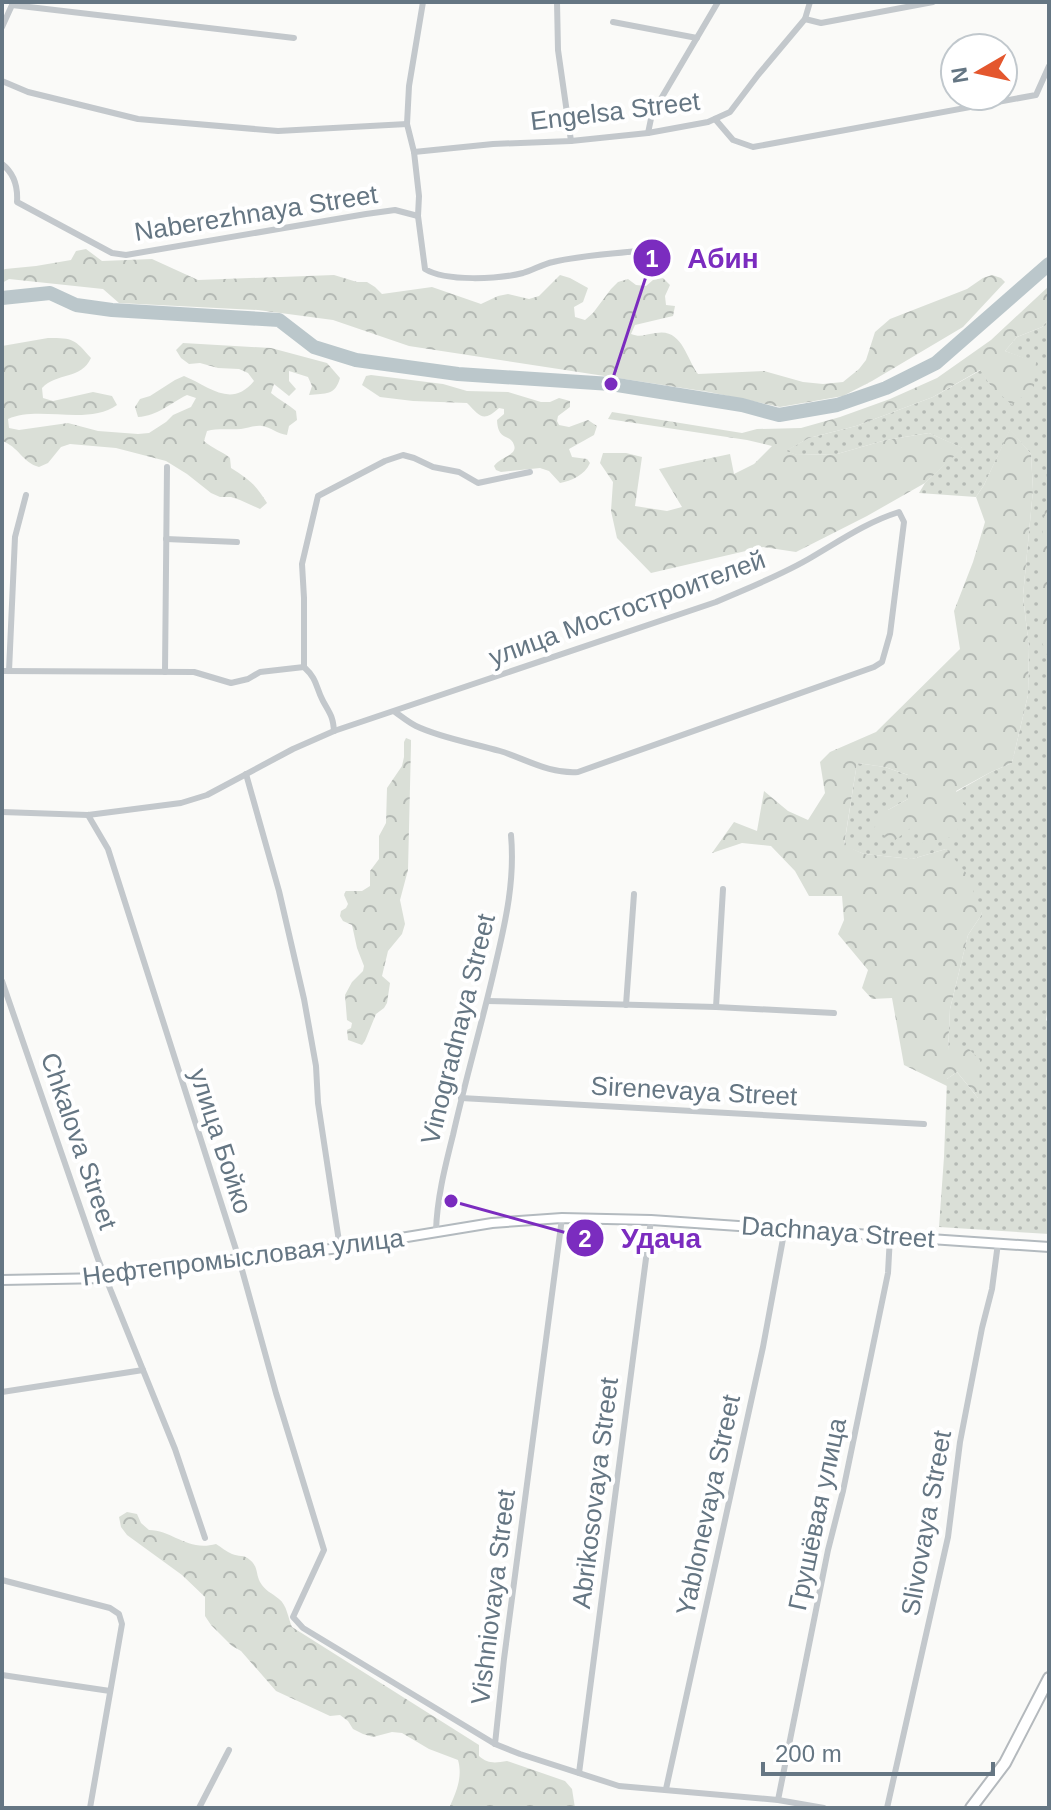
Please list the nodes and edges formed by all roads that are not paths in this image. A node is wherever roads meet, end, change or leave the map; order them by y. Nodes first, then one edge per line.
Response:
1 (423, 2) edge
2 (557, 2) edge
3 (718, 2) edge
4 (810, 2) edge
5 (933, 2) edge
6 (12, 4) edge
7 (805, 19) junction
8 (613, 22) dead end
9 (2, 27) edge
10 (294, 38) dead end
11 (697, 38) junction
12 (1049, 66) edge
13 (2, 81) edge
14 (715, 119) junction
15 (407, 124) junction
16 (648, 133) junction
17 (571, 141) junction
18 (414, 152) junction
19 (2, 164) edge
20 (418, 216) junction
21 (646, 250) dead end
22 (167, 467) dead end
23 (530, 472) dead end
24 (26, 495) dead end
25 (166, 539) junction
26 (237, 542) dead end
27 (304, 667) junction
28 (6, 671) edge
29 (165, 672) junction
30 (395, 712) junction
31 (334, 731) junction
32 (246, 774) junction
33 (2, 812) edge
34 (88, 815) junction
35 (511, 835) dead end
36 (723, 889) dead end
37 (634, 894) dead end
38 (2, 981) edge
39 (487, 1001) junction
40 (626, 1005) junction
41 (716, 1007) junction
42 (834, 1013) dead end
43 (461, 1098) junction
44 (924, 1124) dead end
45 (562, 1218) junction
46 (651, 1220) junction
47 (785, 1228) junction
48 (436, 1231) junction
49 (890, 1236) junction
50 (998, 1243) junction
51 (1049, 1247) edge
52 (340, 1248) junction
53 (239, 1259) junction
54 (106, 1278) junction
55 (2, 1280) edge
56 (143, 1370) junction
57 (2, 1392) edge
58 (205, 1538) dead end
59 (2, 1580) edge
60 (293, 1617) joint
61 (2, 1675) edge
62 (1049, 1678) edge
63 (110, 1691) junction
64 (495, 1744) junction
65 (229, 1750) dead end
66 (579, 1773) junction
67 (666, 1789) junction
68 (778, 1800) junction
69 (90, 1808) edge
70 (199, 1808) edge
71 (824, 1808) edge
72 (887, 1808) edge
73 (971, 1808) edge

1 - 15 street
2 - 17 street
3 - 11 street
4 - 7 street, Engelsa Street
5 - 7 street
6 - 9 street
6 - 10 street
7 - 14 street, Engelsa Street
8 - 11 street
11 - 16 street
12 - 14 street
13 - 15 street
14 - 16 street, Engelsa Street
15 - 18 street
16 - 17 street, Engelsa Street
17 - 18 street, Engelsa Street
18 - 20 street
19 - 20 street, Naberezhnaya Street
20 - 21 street
22 - 25 street
23 - 27 street
24 - 28 street
25 - 26 street
25 - 29 street
27 - 29 street
27 - 31 street
28 - 29 street
30 - 30 street, улица Мостостроителей
30 - 31 street
31 - 32 street
32 - 34 street
32 - 52 street
33 - 34 street
34 - 53 street, улица Бойко
35 - 39 street, Vinogradnaya Street
36 - 41 street
37 - 40 street
38 - 54 street, Chkalova Street
39 - 40 street
39 - 43 street, Vinogradnaya Street
40 - 41 street
41 - 42 street
43 - 44 street, Sirenevaya Street
43 - 48 street, Vinogradnaya Street
45 - 46 main road, Dachnaya Street
45 - 48 main road, Dachnaya Street
45 - 64 street, Vishniovaya Street
46 - 47 main road, Dachnaya Street
46 - 66 street, Abrikosovaya Street
47 - 49 main road, Dachnaya Street
47 - 67 street, Yablonevaya Street
48 - 52 main road, Нефтепромысловая улица
49 - 50 main road, Dachnaya Street
49 - 68 street, Грушёвая улица
50 - 51 main road, Dachnaya Street
50 - 72 street, Slivovaya Street
52 - 53 main road, Нефтепромысловая улица
53 - 54 main road, Нефтепромысловая улица
53 - 60 street, улица Бойко
54 - 55 main road, Нефтепромысловая улица
54 - 56 street, Chkalova Street
56 - 57 street
56 - 58 street, Chkalova Street
59 - 63 street
60 - 64 street, Vishniovaya Street
61 - 63 street
62 - 73 highway
63 - 69 street
64 - 66 street
65 - 70 street
66 - 67 street
67 - 68 street
68 - 71 street

